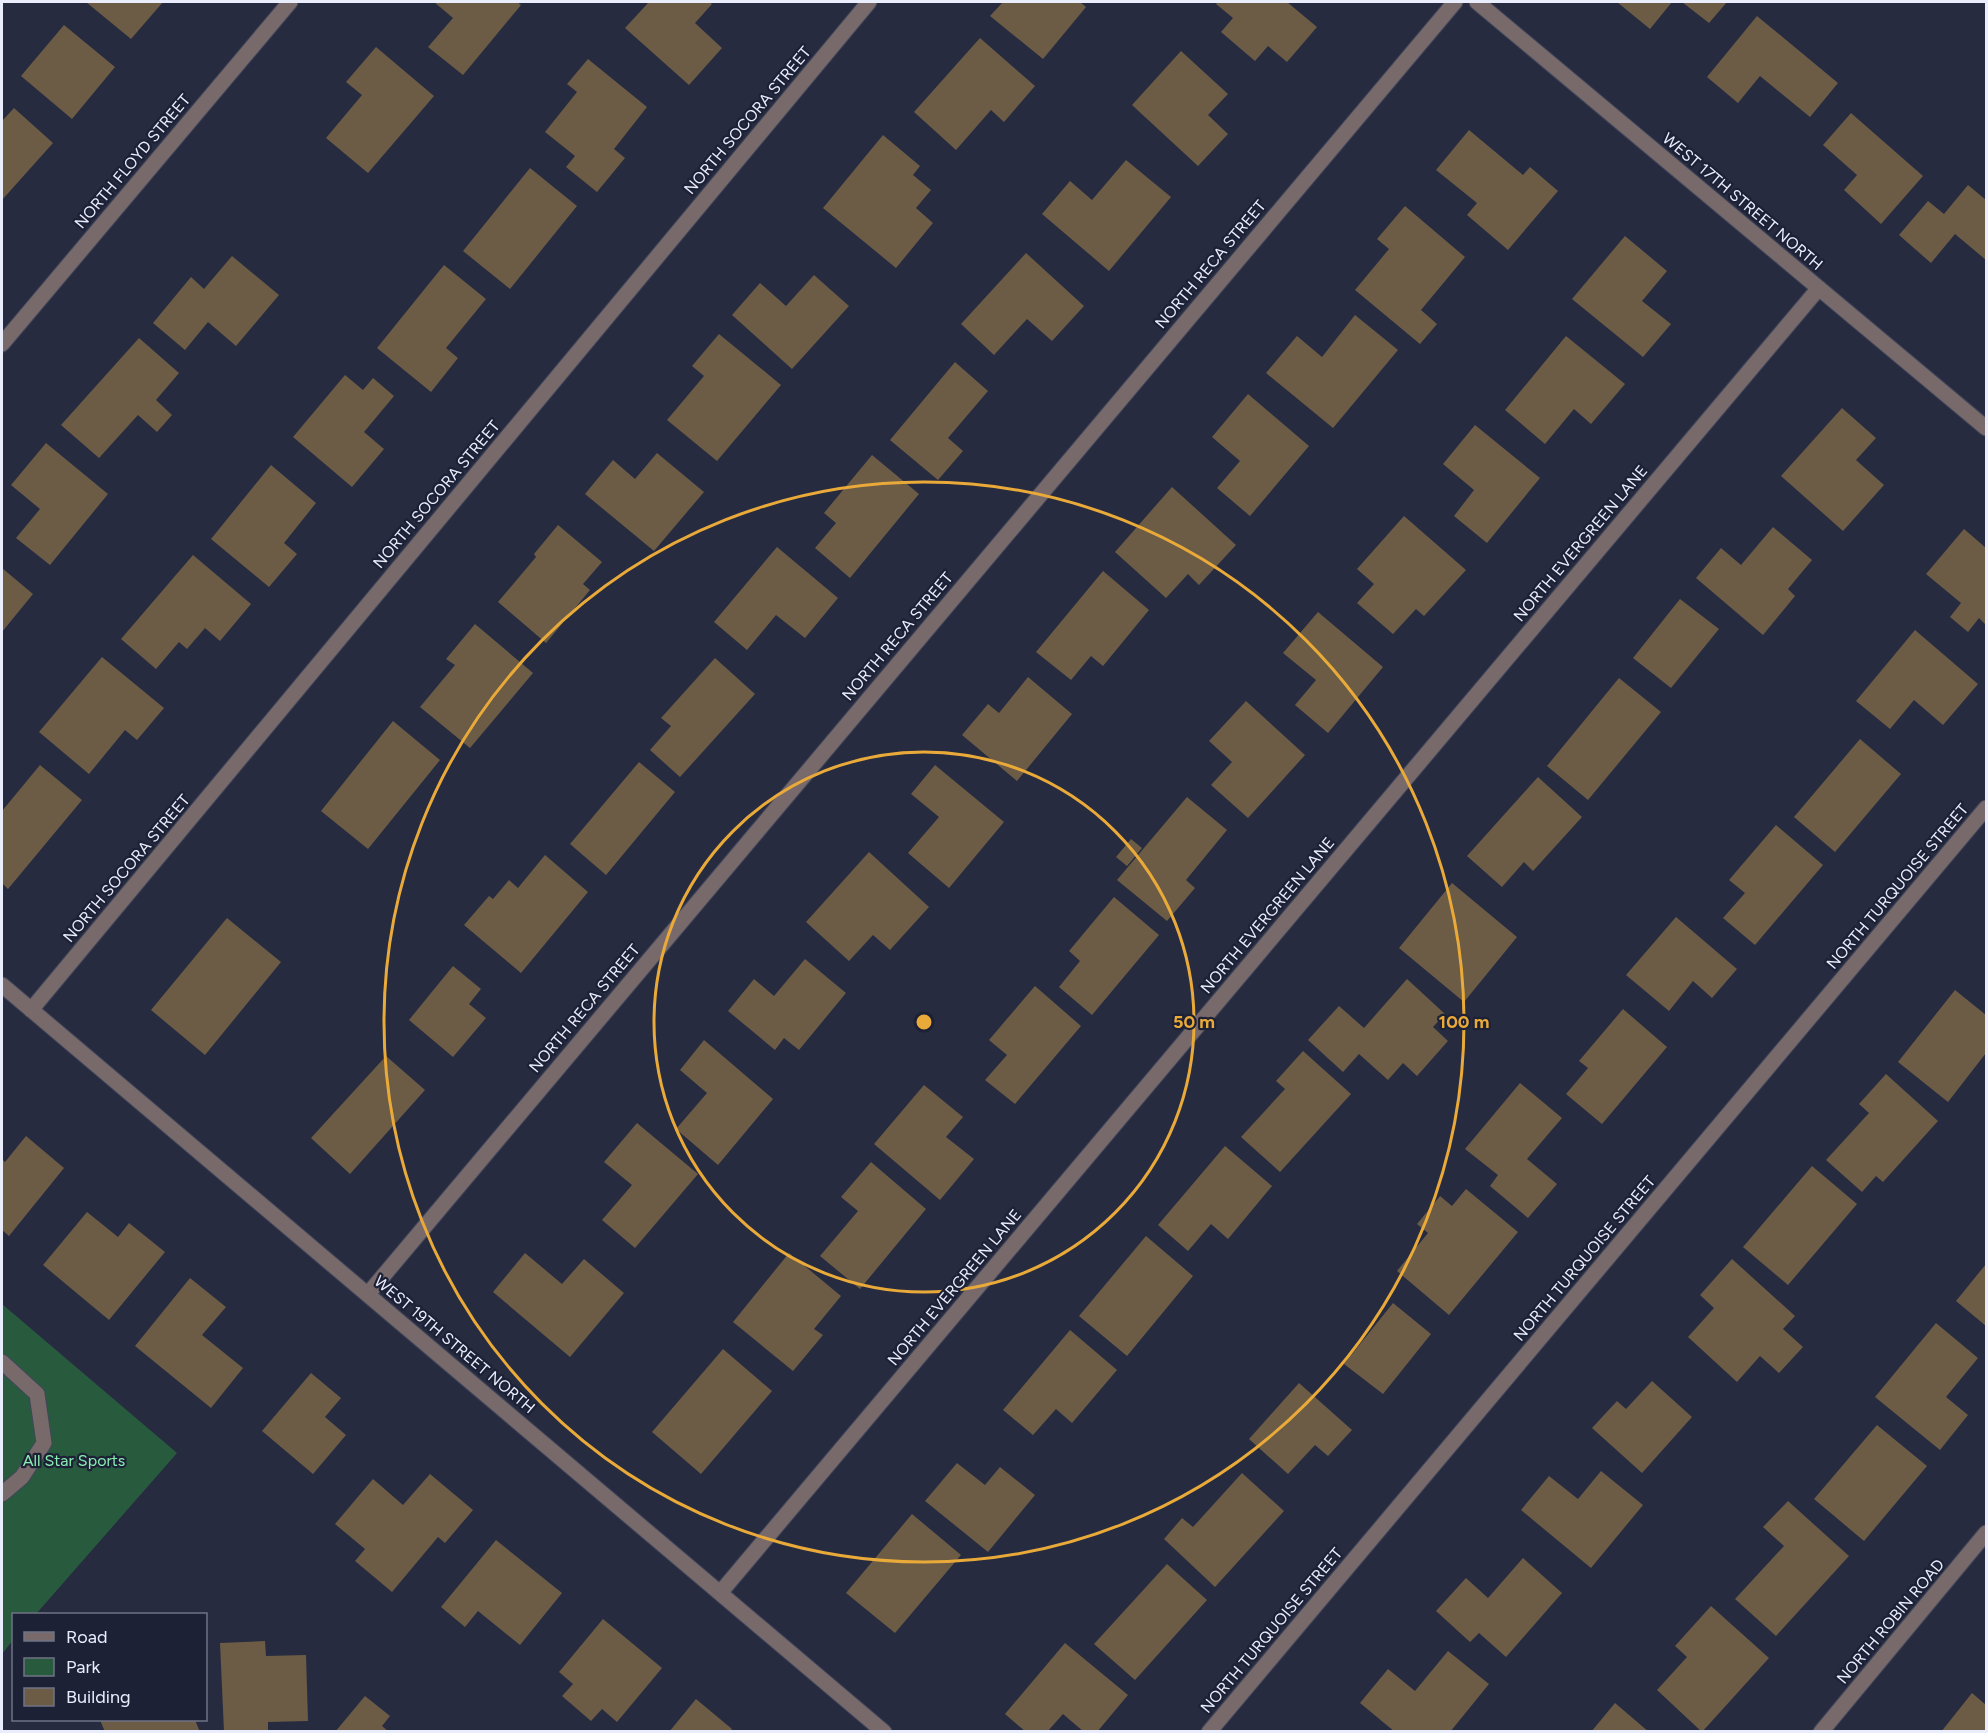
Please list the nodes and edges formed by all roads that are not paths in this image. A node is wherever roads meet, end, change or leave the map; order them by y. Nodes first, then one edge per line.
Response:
1 (290, 2) edge
2 (869, 2) edge
3 (1455, 2) edge
4 (1477, 2) edge
5 (1819, 288) junction
6 (2, 344) edge
7 (1986, 429) edge
8 (1986, 808) edge
9 (2, 985) edge
10 (31, 1010) junction
11 (368, 1294) junction
12 (2, 1362) edge
13 (2, 1494) edge
14 (1986, 1533) edge
15 (720, 1593) junction
16 (884, 1731) edge
17 (1209, 1731) edge
18 (1821, 1731) edge

1 - 6 street, NORTH FLOYD STREET
2 - 10 street, NORTH SOCORA STREET
3 - 11 street, NORTH RECA STREET
4 - 5 street, WEST 17TH STREET NORTH
5 - 7 street, WEST 17TH STREET NORTH
5 - 15 street, NORTH EVERGREEN LANE
8 - 17 street, NORTH TURQUOISE STREET
9 - 10 street, WEST 19TH STREET NORTH
10 - 11 street, WEST 19TH STREET NORTH
11 - 15 street, WEST 19TH STREET NORTH
12 - 13 street
14 - 18 street, NORTH ROBIN ROAD
15 - 16 street, WEST 19TH STREET NORTH

